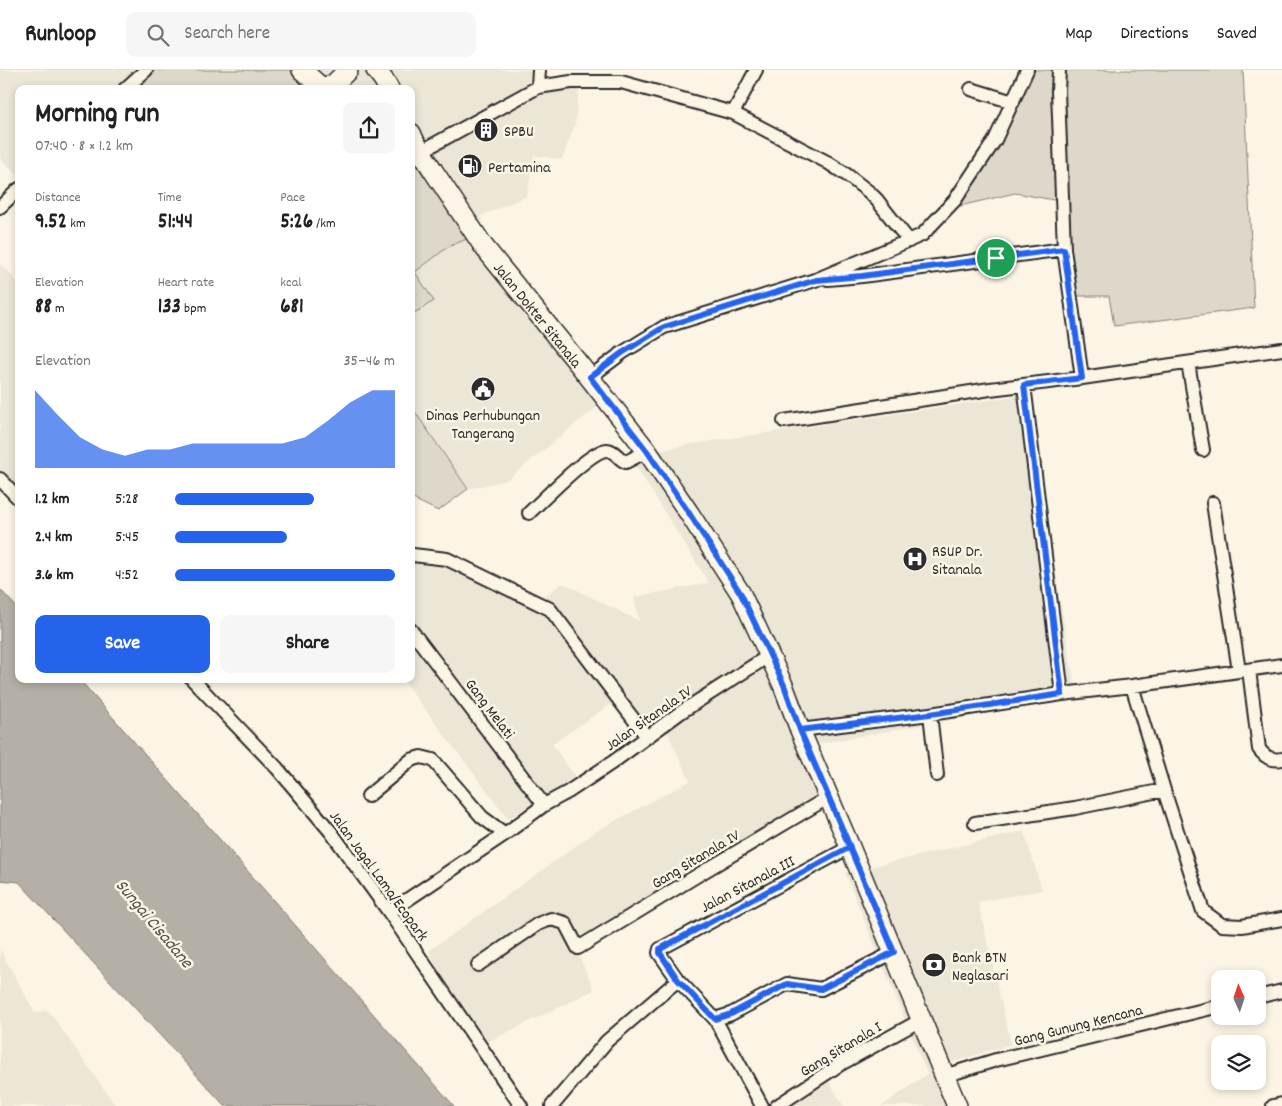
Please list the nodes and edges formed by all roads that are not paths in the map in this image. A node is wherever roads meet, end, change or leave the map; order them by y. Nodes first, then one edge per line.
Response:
1 (146, 70) edge
2 (302, 70) edge
3 (348, 70) edge
4 (376, 70) edge
5 (539, 70) edge
6 (756, 70) edge
7 (1027, 70) edge
8 (1059, 70) edge
9 (129, 85) edge
10 (319, 85) edge
11 (331, 85) edge
12 (387, 85) edge
13 (538, 87) junction
14 (971, 89) dead end
15 (1013, 102) junction
16 (733, 113) junction
17 (415, 142) edge
18 (15, 194) edge
19 (0, 207) edge
20 (909, 241) junction
21 (1064, 249) junction
22 (816, 280) junction
23 (1282, 350) edge
24 (1188, 362) junction
25 (590, 377) junction
26 (1082, 378) junction
27 (1024, 385) junction
28 (784, 421) dead end
29 (1203, 450) dead end
30 (647, 451) junction
31 (0, 479) edge
32 (15, 494) edge
33 (1213, 503) dead end
34 (529, 513) dead end
35 (415, 556) edge
36 (415, 635) edge
37 (770, 655) junction
38 (1282, 665) edge
39 (1244, 670) junction
40 (196, 683) edge
41 (1132, 686) junction
42 (1062, 694) junction
43 (930, 714) junction
44 (800, 730) junction
45 (647, 737) junction
46 (1282, 759) edge
47 (937, 775) dead end
48 (1164, 790) junction
49 (368, 796) dead end
50 (829, 797) junction
51 (544, 805) junction
52 (975, 823) dead end
53 (505, 834) junction
54 (850, 847) junction
55 (389, 912) junction
56 (1282, 919) edge
57 (894, 952) junction
58 (478, 965) dead end
59 (678, 980) junction
60 (1282, 991) edge
61 (1266, 994) edge
62 (1211, 1008) edge
63 (715, 1019) junction
64 (921, 1020) junction
65 (944, 1076) junction
66 (1282, 1104) edge
67 (522, 1106) edge
68 (552, 1106) edge
69 (762, 1106) edge
70 (777, 1106) edge
71 (957, 1106) edge
72 (1273, 1106) edge

1 - 9 street
2 - 10 main road
3 - 11 main road
4 - 12 main road
5 - 13 street
6 - 16 street
7 - 15 street
8 - 21 street
13 - 16 street
13 - 17 street
14 - 15 street
15 - 20 street
16 - 20 street
17 - 25 main road, Jalan Dokter Sitanala
18 - 19 street
20 - 22 street
21 - 22 street
21 - 26 street
22 - 25 street
23 - 24 street
24 - 26 street
24 - 29 street
25 - 30 main road, Jalan Dokter Sitanala
26 - 27 street
27 - 28 street
27 - 42 street
30 - 34 street
30 - 37 main road, Jalan Dokter Sitanala
31 - 32 street
33 - 39 street
35 - 45 street
36 - 51 street, Gang Melati
37 - 44 main road, Jalan Dokter Sitanala
37 - 45 street, Jalan Sitanala IV
38 - 39 street
39 - 41 street
39 - 46 street
40 - 55 street, Jalan Jagal Lama/Ecopark
41 - 42 street
41 - 48 street
42 - 43 street
43 - 44 street
43 - 47 street
44 - 50 main road, Jalan Dokter Sitanala
45 - 51 street, Jalan Sitanala IV
48 - 52 street
48 - 56 street
49 - 53 street
50 - 54 main road, Jalan Dokter Sitanala
50 - 58 street, Gang Sitanala IV
51 - 53 street, Jalan Sitanala IV
53 - 55 street, Jalan Sitanala IV
54 - 57 main road, Jalan Dokter Sitanala
54 - 59 street, Jalan Sitanala III
55 - 67 street, Jalan Jagal Lama/Ecopark
57 - 63 street
57 - 64 main road, Jalan Dokter Sitanala
59 - 63 street
59 - 68 street
60 - 61 street
62 - 65 street, Gang Gunung Kencana
63 - 69 street
64 - 65 main road, Jalan Dokter Sitanala
64 - 70 street, Gang Sitanala I
65 - 71 main road, Jalan Dokter Sitanala
66 - 72 street

